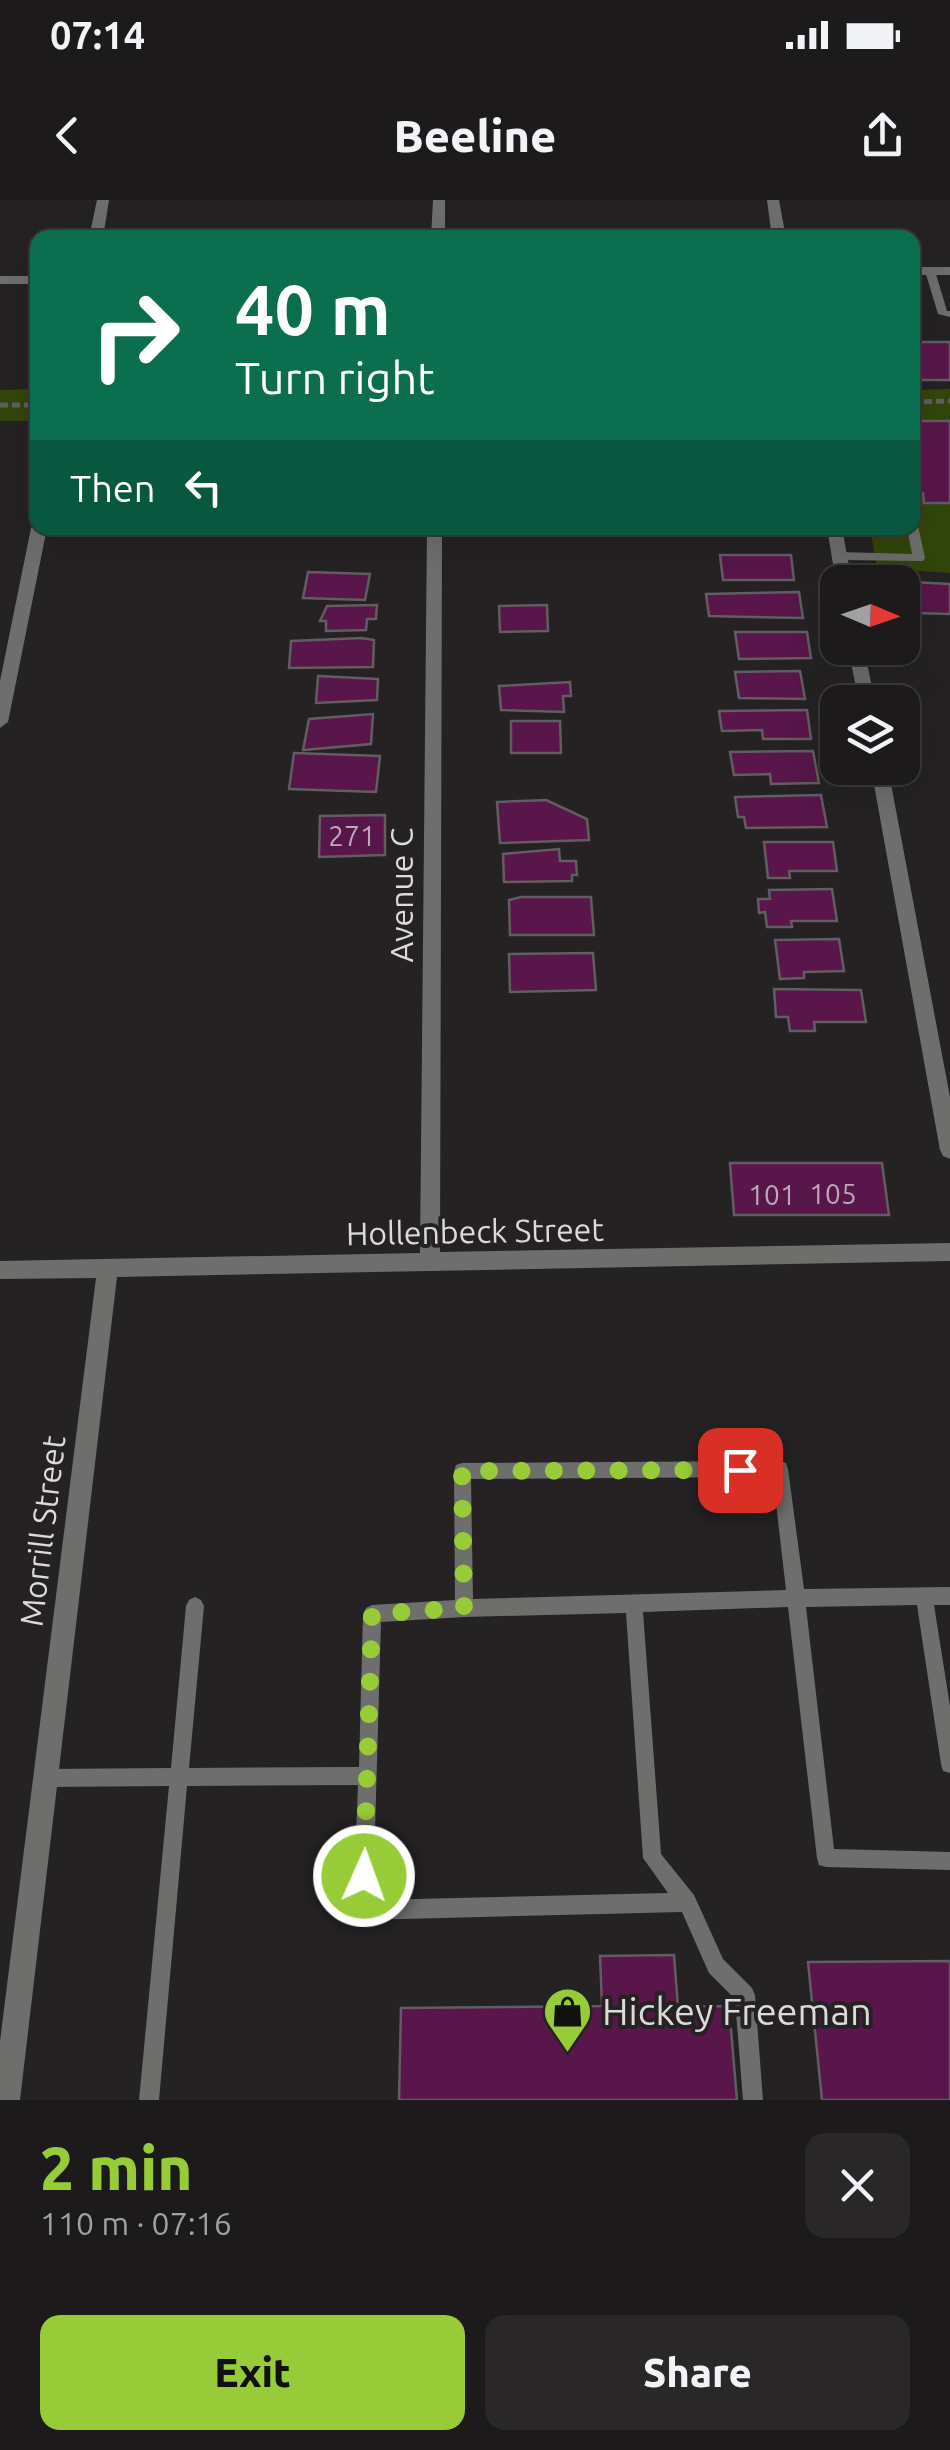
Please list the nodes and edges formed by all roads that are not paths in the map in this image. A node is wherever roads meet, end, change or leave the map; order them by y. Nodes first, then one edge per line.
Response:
1 (103, 200) edge
2 (439, 200) edge
3 (772, 200) edge
4 (97, 230) edge
5 (438, 230) edge
6 (778, 230) edge
7 (920, 271) edge
8 (930, 271) junction
9 (950, 271) edge
10 (0, 280) edge
11 (30, 280) edge
12 (950, 314) edge
13 (39, 535) edge
14 (434, 535) edge
15 (835, 535) edge
16 (914, 535) edge
17 (839, 556) junction
18 (841, 565) edge
19 (0, 722) edge
20 (882, 785) edge
21 (950, 1150) edge
22 (950, 1252) edge
23 (430, 1263) junction
24 (108, 1268) junction
25 (0, 1270) edge
26 (924, 1596) junction
27 (950, 1596) edge
28 (796, 1598) junction
29 (634, 1604) junction
30 (195, 1606) dead end
31 (464, 1608) junction
32 (950, 1764) edge
33 (368, 1776) junction
34 (179, 1777) junction
35 (46, 1778) junction
36 (950, 1861) edge
37 (687, 1902) junction
38 (6, 2100) edge
39 (149, 2100) edge
40 (753, 2100) edge

1 - 4 street
2 - 5 street
3 - 6 street
7 - 8 street
8 - 9 street
8 - 12 lane
10 - 11 street
13 - 19 street
14 - 23 street, Avenue C
15 - 17 street
16 - 17 lane
17 - 18 street
20 - 21 street
22 - 23 street, Hollenbeck Street
23 - 24 street, Hollenbeck Street
24 - 25 street, Hollenbeck Street
24 - 35 street, Morrill Street
26 - 27 lane
26 - 28 lane
26 - 32 lane
28 - 29 lane
28 - 31 lane
28 - 36 lane
29 - 31 lane
29 - 37 lane
30 - 34 lane
31 - 33 lane
33 - 34 lane
33 - 37 lane
34 - 35 lane
34 - 39 lane
35 - 38 street, Morrill Street
37 - 40 lane

